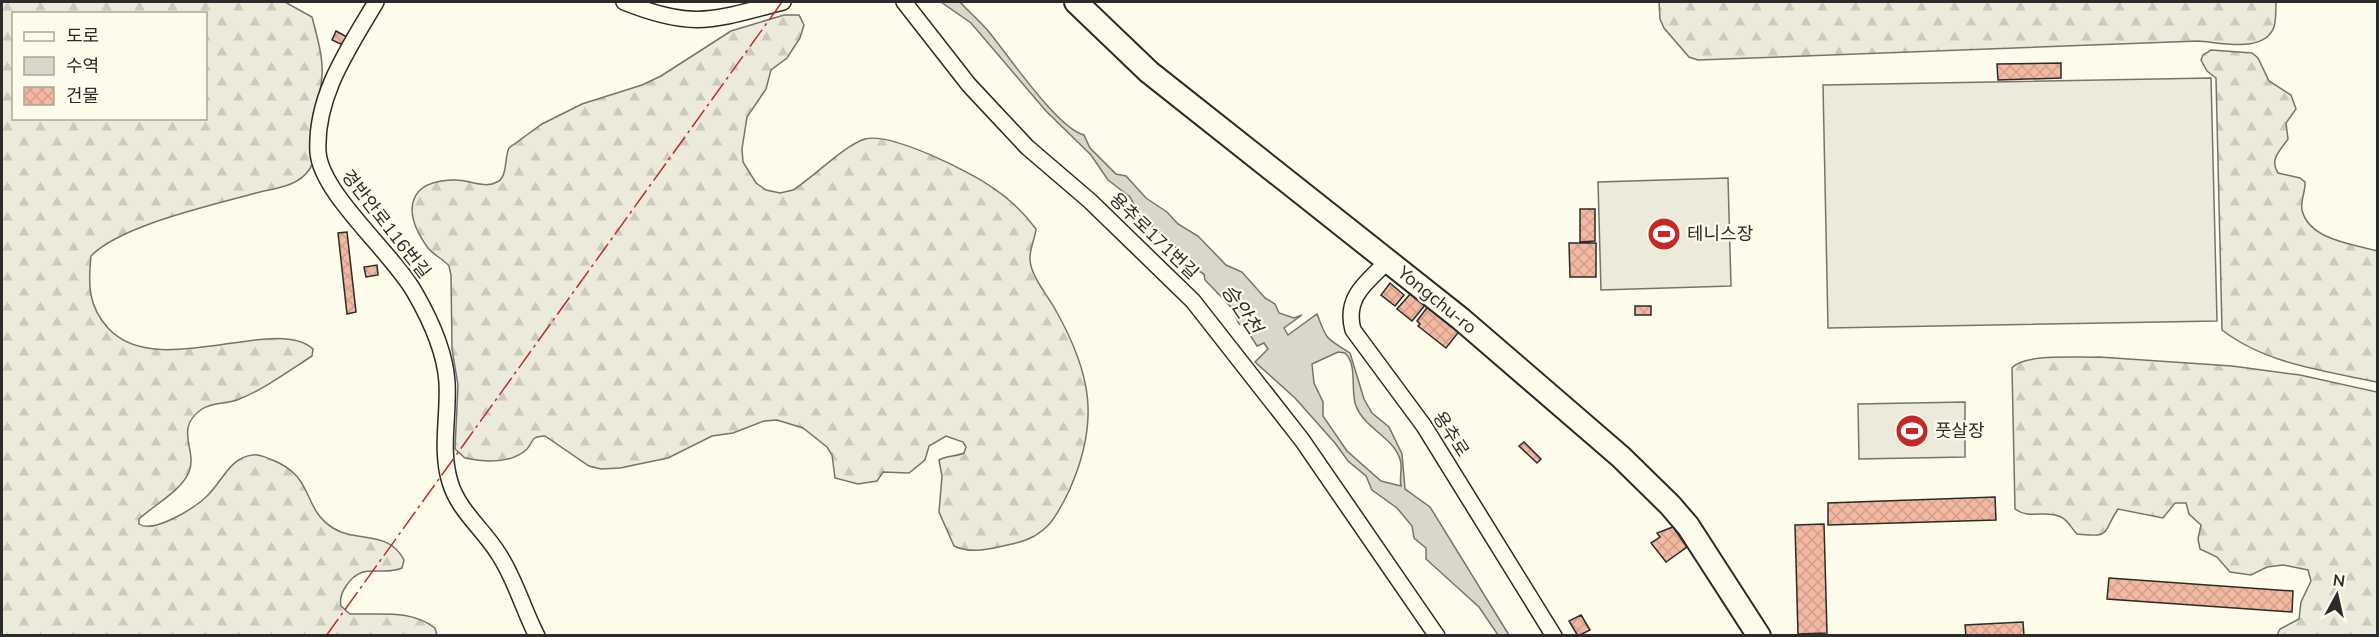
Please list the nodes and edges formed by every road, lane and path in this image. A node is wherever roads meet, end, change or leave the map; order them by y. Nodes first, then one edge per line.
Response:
1 (376, 2) edge
2 (624, 2) edge
3 (783, 2) edge
4 (904, 2) edge
5 (1076, 2) edge
6 (1388, 261) junction
7 (537, 636) edge
8 (1437, 636) edge
9 (1554, 636) edge
10 (1759, 636) edge

1 - 7 street, 경반안로116번길
2 - 3 street
4 - 8 street, 용추로171번길
5 - 6 street, Yongchu-ro
6 - 9 street, 용추로
6 - 10 street, Yongchu-ro

